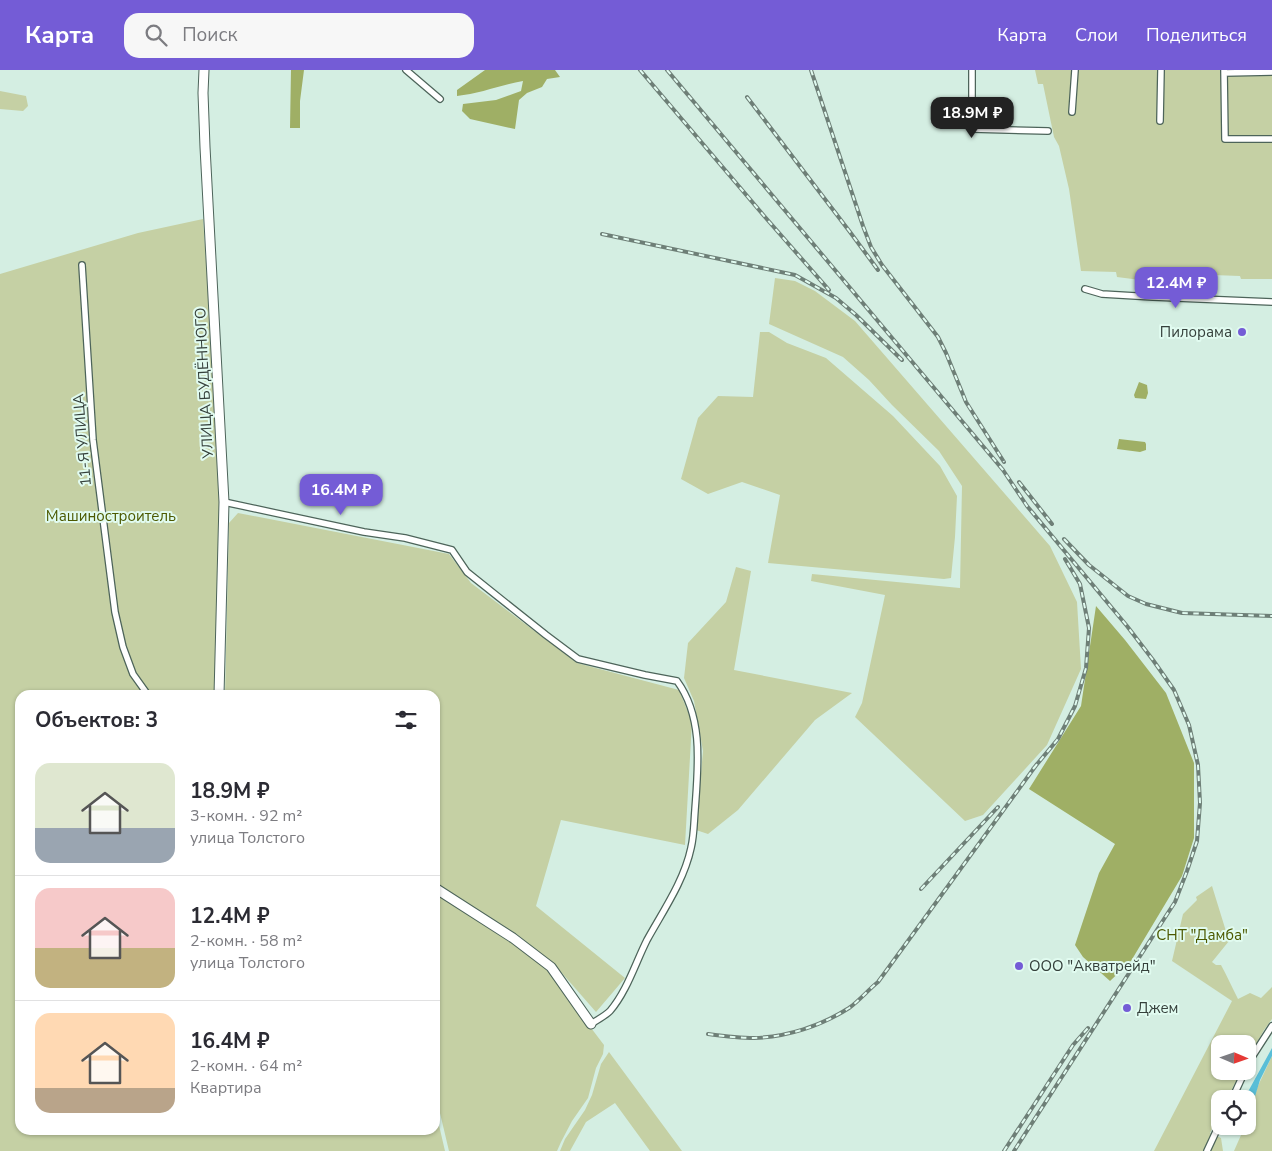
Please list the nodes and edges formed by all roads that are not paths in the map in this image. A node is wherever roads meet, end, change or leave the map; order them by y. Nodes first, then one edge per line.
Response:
1 (204, 70) edge
2 (406, 70) edge
3 (972, 70) edge
4 (1075, 70) edge
5 (1161, 70) edge
6 (1224, 72) edge
7 (1272, 72) edge
8 (440, 99) dead end
9 (1072, 112) dead end
10 (1160, 121) dead end
11 (1048, 131) dead end
12 (1272, 139) edge
13 (82, 265) dead end
14 (1085, 289) dead end
15 (1272, 302) edge
16 (224, 502) junction
17 (144, 690) edge
18 (219, 690) edge
19 (440, 891) edge
20 (591, 1024) joint
21 (1272, 1026) edge
22 (1256, 1051) edge
23 (1214, 1135) edge
24 (1207, 1151) edge

1 - 16 main road, УЛИЦА БУДЁННОГО
2 - 8 street
3 - 11 street
4 - 9 street
5 - 10 street
6 - 7 street
6 - 12 street
13 - 17 street, 11-Я УЛИЦА
14 - 15 street
16 - 18 main road, УЛИЦА БУДЁННОГО
16 - 20 street
19 - 20 main road
21 - 22 street
23 - 24 street

